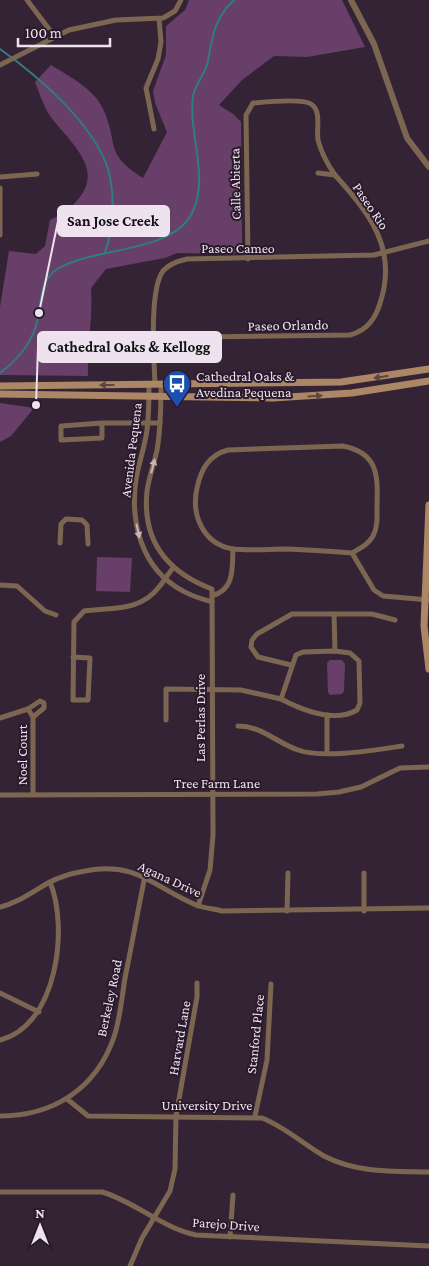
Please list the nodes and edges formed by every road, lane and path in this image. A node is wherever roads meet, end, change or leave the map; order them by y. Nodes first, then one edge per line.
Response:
1 (27, 0) edge
2 (181, 0) edge
3 (351, 0) edge
4 (159, 19) junction
5 (55, 37) junction
6 (0, 65) edge
7 (248, 109) joint
8 (154, 129) dead end
9 (429, 167) edge
10 (318, 173) dead end
11 (36, 174) dead end
12 (334, 175) junction
13 (0, 178) edge
14 (0, 188) edge
15 (0, 235) edge
16 (429, 241) edge
17 (386, 252) junction
18 (248, 259) junction
19 (128, 338) dead end
20 (154, 338) junction
21 (429, 369) edge
22 (429, 381) edge
23 (155, 384) junction
24 (0, 386) edge
25 (0, 394) edge
26 (149, 396) junction
27 (161, 396) junction
28 (102, 423) junction
29 (160, 423) junction
30 (148, 425) junction
31 (429, 505) edge
32 (60, 544) dead end
33 (88, 544) dead end
34 (233, 549) junction
35 (352, 553) junction
36 (173, 568) junction
37 (164, 578) junction
38 (0, 585) edge
39 (212, 589) joint
40 (212, 599) junction
41 (427, 600) edge
42 (334, 614) junction
43 (56, 615) dead end
44 (395, 620) dead end
45 (335, 652) junction
46 (73, 657) junction
47 (291, 665) junction
48 (429, 669) edge
49 (211, 689) junction
50 (281, 699) junction
51 (28, 709) junction
52 (327, 715) junction
53 (33, 716) junction
54 (0, 718) edge
55 (166, 720) dead end
56 (238, 726) dead end
57 (402, 746) dead end
58 (327, 752) junction
59 (429, 767) edge
60 (33, 794) junction
61 (212, 794) junction
62 (0, 795) edge
63 (288, 873) dead end
64 (364, 873) dead end
65 (145, 876) junction
66 (50, 882) junction
67 (198, 906) junction
68 (0, 907) edge
69 (429, 908) edge
70 (287, 911) junction
71 (364, 911) junction
72 (197, 983) dead end
73 (271, 984) dead end
74 (0, 993) edge
75 (39, 1012) junction
76 (0, 1040) edge
77 (67, 1099) junction
78 (0, 1116) edge
79 (176, 1116) junction
80 (254, 1116) junction
81 (429, 1172) edge
82 (0, 1192) edge
83 (233, 1194) dead end
84 (155, 1217) junction
85 (230, 1237) junction
86 (429, 1246) edge
87 (129, 1266) edge

1 - 5 street
2 - 4 street
3 - 9 street
4 - 5 street
4 - 8 street
5 - 6 street
7 - 12 street, Paseo Rio
7 - 18 street, Calle Abierta
10 - 12 street, Paseo Rio
11 - 13 street
12 - 17 street, Paseo Rio
14 - 15 street
16 - 17 street, Paseo Cameo
17 - 18 street, Paseo Cameo
17 - 20 street, Paseo Orlando
18 - 20 street, Paseo Cameo
19 - 20 street, Paseo Orlando
20 - 23 street, Paseo Cameo
21 -> 23 main road
27 -> 22 main road
23 -> 24 main road
23 - 26 street, Avenida Pequena
23 - 27 street, Avenida Pequena
25 - 26 main road
26 - 27 main road
26 - 30 street, Avenida Pequena
27 - 29 street, Avenida Pequena
28 - 28 street
28 - 30 street
29 - 30 street
36 -> 29 street, Avenida Pequena
30 -> 37 street, Avenida Pequena
31 - 41 main road
32 - 33 street
34 - 35 street
34 - 35 street
34 - 40 street
35 - 41 street
36 - 37 street
36 - 39 street, Avenida Pequena
37 - 40 street, Avenida Pequena
37 - 46 street
38 - 43 street
39 - 40 street, Las Perlas Drive
40 - 49 street, Las Perlas Drive
41 - 48 main road
42 - 44 street
42 - 45 street
42 - 47 street
45 - 47 street
45 - 52 street
46 - 46 street
47 - 50 street
49 - 50 street
49 - 55 street
49 - 61 street, Las Perlas Drive
50 - 52 street
51 - 53 street, Noel Court
51 - 53 street, Noel Court
51 - 54 street, Noel Court
52 - 58 street
53 - 60 street, Noel Court
56 - 58 street
57 - 58 street
59 - 61 street, Tree Farm Lane
60 - 61 street, Tree Farm Lane
60 - 62 street, Tree Farm Lane
61 - 67 street, Las Perlas Drive
63 - 70 street
64 - 71 street
65 - 66 street, Agana Drive
65 - 67 street, Agana Drive
65 - 77 street, Berkeley Road
66 - 68 street, Agana Drive
66 - 75 street
67 - 70 street, Agana Drive
69 - 71 street, Agana Drive
70 - 71 street, Agana Drive
72 - 79 street, Harvard Lane
73 - 80 street, Stanford Place
74 - 75 street
75 - 76 street
77 - 78 street, Berkeley Road
77 - 79 street, University Drive
79 - 80 street, University Drive
79 - 84 street, Harvard Lane
80 - 81 street, University Drive
82 - 84 street, Parejo Drive
83 - 85 street
84 - 85 street, Parejo Drive
84 - 87 street, Harvard Lane
85 - 86 street, Parejo Drive

